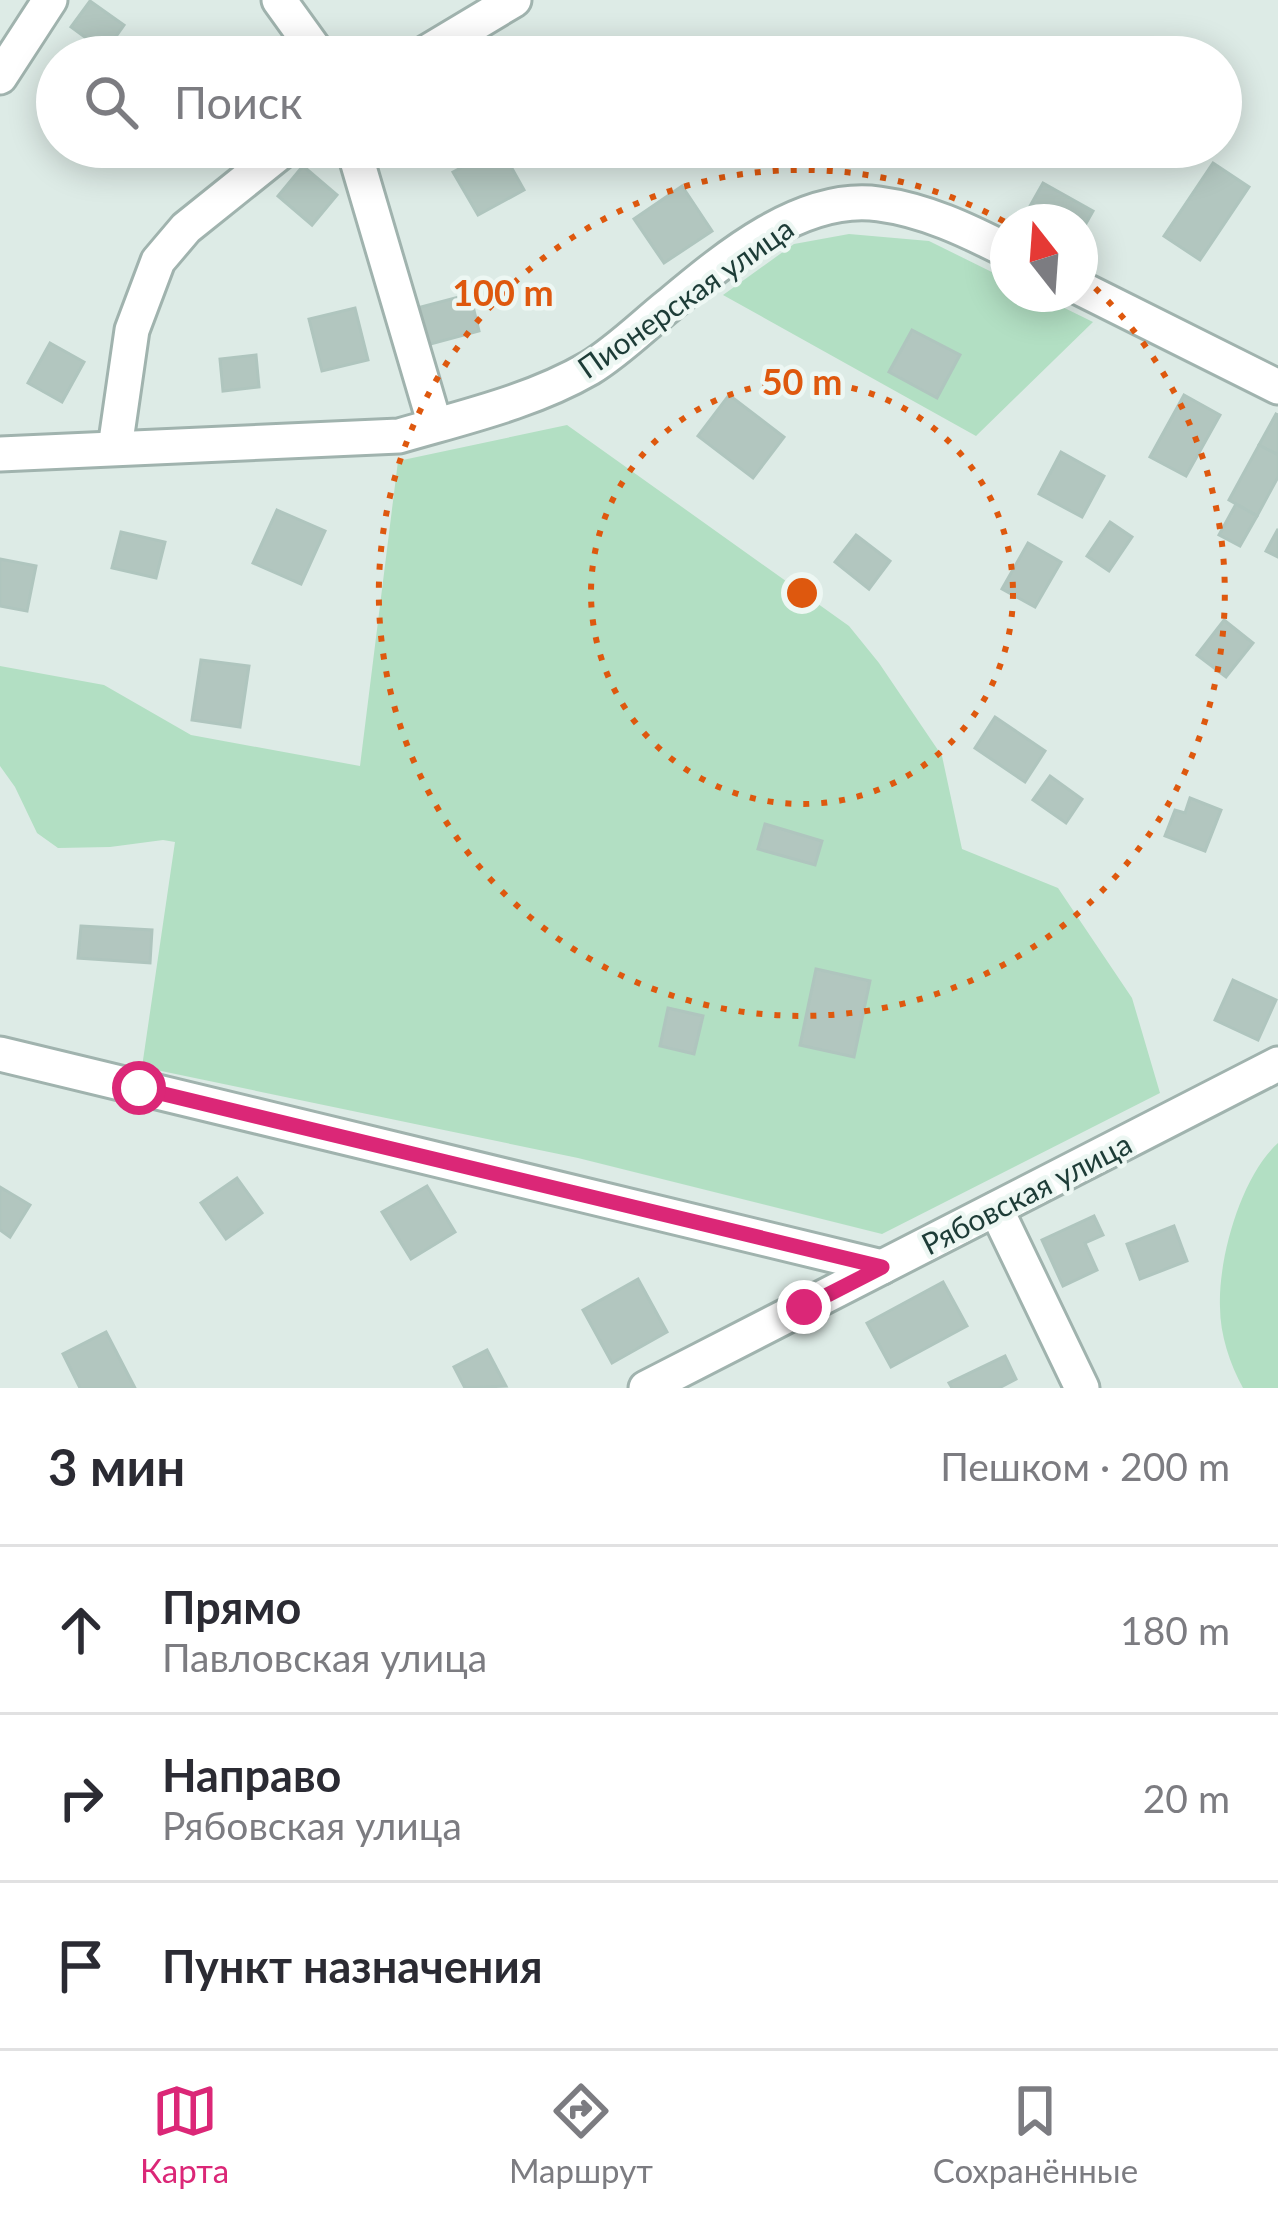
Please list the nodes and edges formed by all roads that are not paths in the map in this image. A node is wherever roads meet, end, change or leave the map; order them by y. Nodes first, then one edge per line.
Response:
1 (50, 0) edge
2 (279, 0) edge
3 (514, 0) edge
4 (305, 36) edge
5 (453, 36) edge
6 (0, 77) edge
7 (261, 168) edge
8 (359, 168) edge
9 (990, 243) edge
10 (1098, 297) edge
11 (1278, 387) edge
12 (435, 425) junction
13 (115, 448) junction
14 (0, 454) edge
15 (0, 1054) edge
16 (1278, 1064) edge
17 (996, 1209) junction
18 (882, 1267) junction
19 (646, 1388) edge
20 (1082, 1388) edge

1 - 6 street
2 - 4 street
3 - 5 street
7 - 13 street
8 - 12 street
9 - 12 street, Пионерская улица
10 - 11 street
12 - 13 street, Пионерская улица
13 - 14 street, Пионерская улица
15 - 18 street
16 - 17 street, Рябовская улица
17 - 18 street, Рябовская улица
17 - 20 street
18 - 19 street, Рябовская улица

